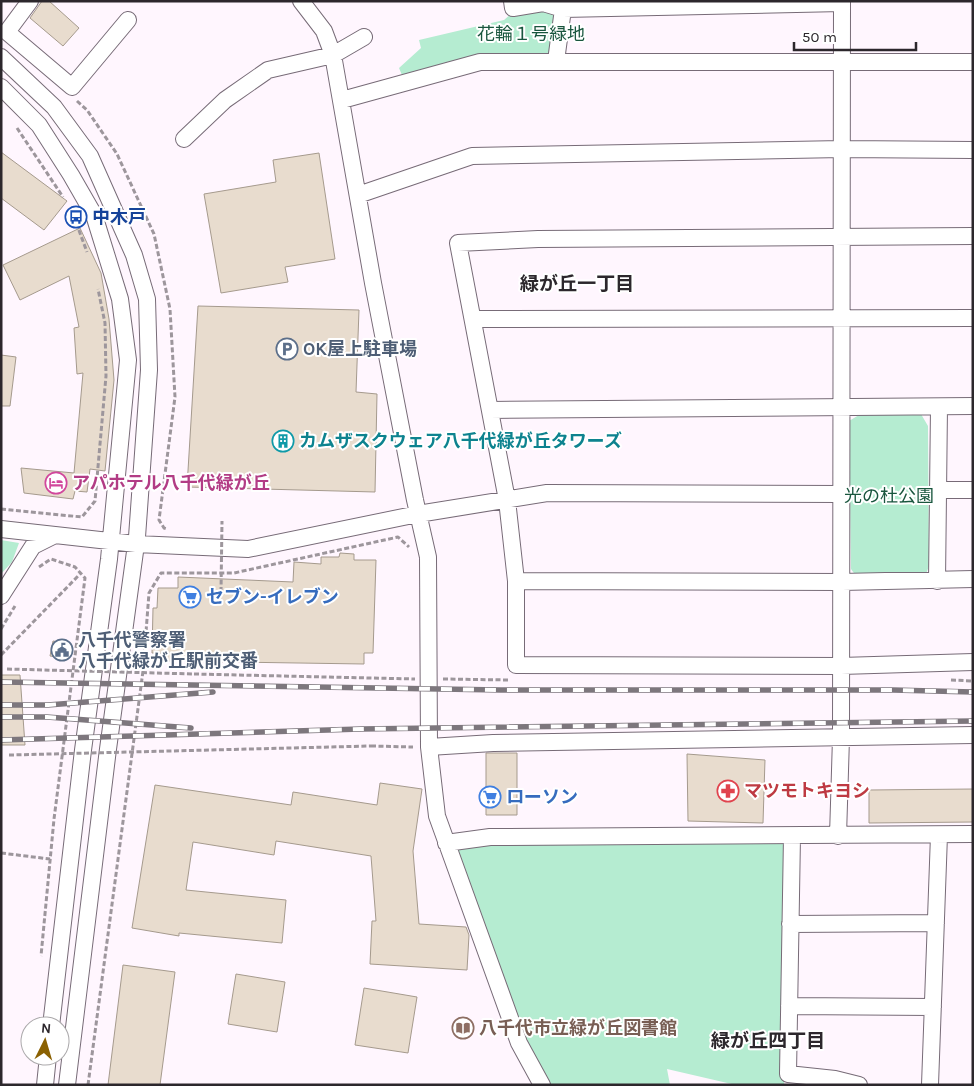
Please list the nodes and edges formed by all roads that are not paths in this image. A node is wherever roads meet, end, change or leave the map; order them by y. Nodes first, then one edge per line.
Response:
1 (30, 1) edge
2 (301, 1) edge
3 (512, 1) edge
4 (842, 2) edge
5 (753, 3) edge
6 (666, 4) edge
7 (563, 9) junction
8 (128, 20) dead end
9 (364, 37) dead end
10 (333, 55) junction
11 (1, 57) edge
12 (556, 60) junction
13 (842, 61) junction
14 (973, 62) edge
15 (1, 87) edge
16 (342, 100) junction
17 (184, 139) dead end
18 (842, 149) junction
19 (973, 150) edge
20 (358, 196) junction
21 (842, 235) junction
22 (973, 236) edge
23 (842, 318) junction
24 (973, 318) edge
25 (473, 320) junction
26 (842, 405) junction
27 (973, 406) edge
28 (939, 407) junction
29 (490, 410) junction
30 (938, 490) junction
31 (973, 490) edge
32 (842, 494) junction
33 (507, 500) junction
34 (418, 514) junction
35 (1, 530) edge
36 (53, 536) junction
37 (110, 542) junction
38 (136, 544) junction
39 (973, 579) edge
40 (516, 580) junction
41 (937, 581) junction
42 (842, 582) junction
43 (1, 596) edge
44 (973, 662) edge
45 (841, 666) junction
46 (973, 735) edge
47 (841, 738) junction
48 (429, 747) junction
49 (973, 834) edge
50 (939, 835) junction
51 (792, 836) junction
52 (838, 836) junction
53 (446, 843) junction
54 (936, 923) junction
55 (790, 924) junction
56 (789, 1006) junction
57 (933, 1007) junction
58 (52, 1016) edge
59 (47, 1066) edge
60 (45, 1085) edge
61 (67, 1085) edge
62 (542, 1085) edge
63 (859, 1085) edge
64 (930, 1085) edge

1 - 8 street
2 - 10 street
3 - 7 street
4 - 5 street
4 - 13 street
5 - 6 street
6 - 7 street
7 - 12 street
9 - 10 street
10 - 16 street
10 - 17 street
11 - 38 street
12 - 13 street
12 - 16 street
13 - 14 street
13 - 18 street
15 - 37 street
16 - 20 street
18 - 19 street
18 - 20 street
18 - 21 street
20 - 34 street
21 - 22 street
21 - 23 street
21 - 25 street
23 - 24 street
23 - 25 street
23 - 26 street
25 - 29 street
26 - 28 street
26 - 29 street
26 - 32 street
27 - 28 street
28 - 30 street
29 - 33 street
30 - 31 street
30 - 41 street
32 - 33 street
32 - 42 street
33 - 34 street
33 - 40 street
34 - 38 street
34 - 48 street
35 - 36 street
36 - 37 street
36 - 43 street
37 - 38 street
37 - 58 street
38 - 61 street
39 - 41 street
40 - 42 street
40 - 45 street
41 - 42 street
42 - 45 street
44 - 45 street
45 - 47 street
46 - 47 street
47 - 48 street
47 - 52 street
48 - 53 street
49 - 50 street
50 - 52 street
50 - 54 street
51 - 52 street
51 - 53 street
51 - 55 street
53 - 62 street
54 - 55 street
54 - 57 street
55 - 56 street
56 - 57 street
56 - 63 street
57 - 64 street
59 - 60 street

